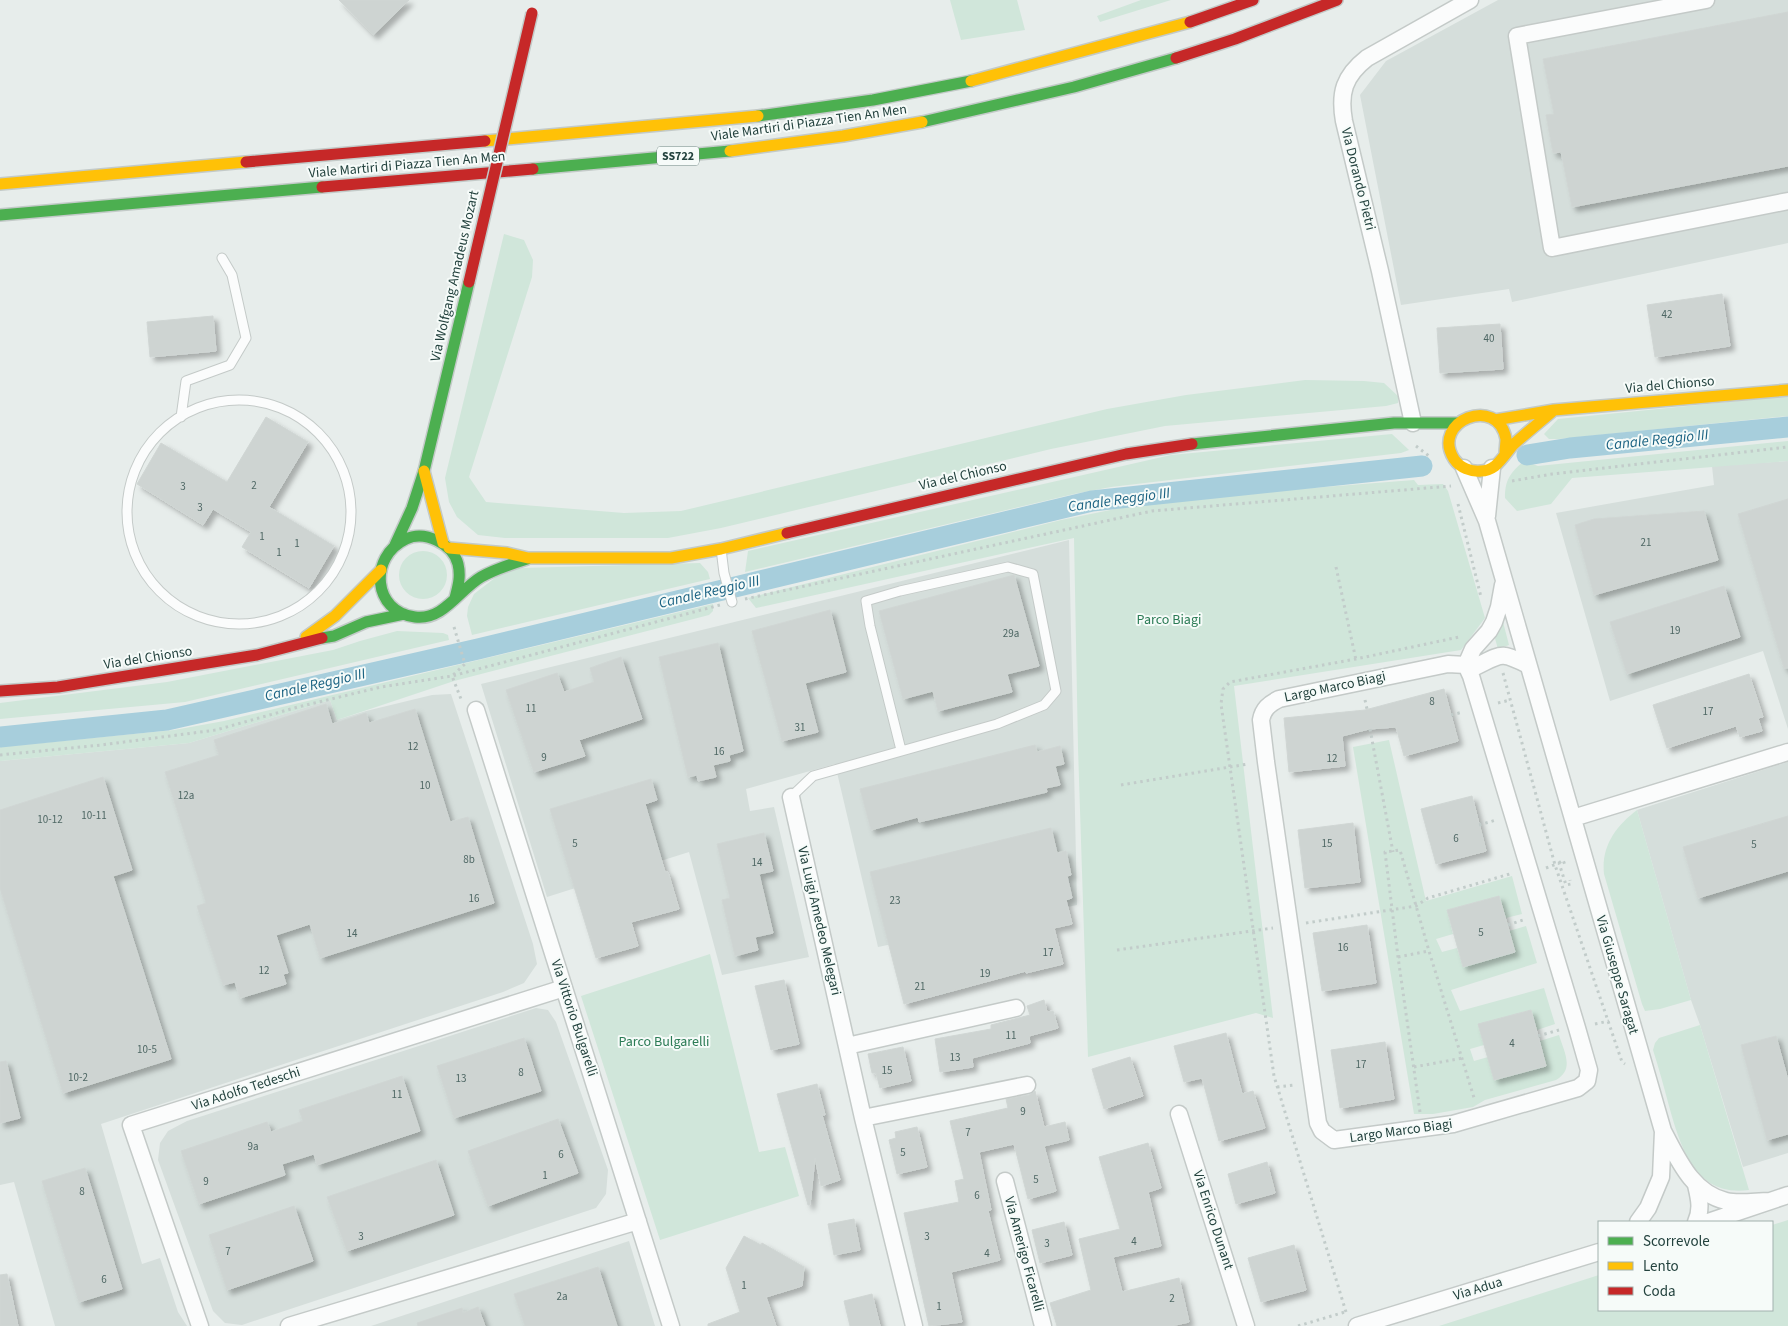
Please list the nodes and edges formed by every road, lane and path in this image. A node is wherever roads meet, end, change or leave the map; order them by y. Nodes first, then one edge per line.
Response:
1 (536, 0) edge
2 (1252, 0) edge
3 (1337, 0) edge
4 (1470, 0) edge
5 (1706, 0) edge
6 (0, 184) edge
7 (1788, 201) edge
8 (0, 215) edge
9 (222, 258) dead end
10 (1788, 390) edge
11 (1554, 410) junction
12 (181, 417) junction
13 (1496, 420) junction
14 (1410, 423) junction
15 (1458, 423) junction
16 (1415, 445) dead end
17 (1788, 447) edge
18 (1450, 450) junction
19 (1505, 454) junction
20 (1436, 462) dead end
21 (1492, 468) junction
22 (424, 472) junction
23 (1468, 476) junction
24 (1452, 480) dead end
25 (1490, 484) junction
26 (1458, 503) dead end
27 (1487, 521) junction
28 (396, 544) junction
29 (446, 545) junction
30 (721, 548) junction
31 (528, 558) junction
32 (1336, 567) dead end
33 (381, 570) junction
34 (1504, 580) junction
35 (455, 598) junction
36 (732, 602) dead end
37 (1482, 603) dead end
38 (404, 614) junction
39 (458, 641) dead end
40 (299, 643) junction
41 (1498, 656) junction
42 (1466, 665) junction
43 (1528, 665) junction
44 (1361, 681) junction
45 (0, 691) edge
46 (1374, 698) dead end
47 (1365, 700) junction
48 (1356, 702) dead end
49 (1464, 704) dead end
50 (1367, 709) dead end
51 (476, 710) joint
52 (1466, 711) dead end
53 (1370, 729) dead end
54 (901, 750) junction
55 (1788, 752) edge
56 (1266, 762) junction
57 (1121, 785) dead end
58 (791, 797) joint
59 (1494, 811) dead end
60 (1572, 818) junction
61 (1497, 820) junction
62 (1479, 825) dead end
63 (1500, 829) dead end
64 (1393, 852) junction
65 (1559, 863) junction
66 (1511, 864) dead end
67 (1555, 865) junction
68 (1566, 868) dead end
69 (1531, 872) junction
70 (1514, 873) junction
71 (1568, 876) dead end
72 (1516, 882) dead end
73 (1416, 906) junction
74 (1393, 910) junction
75 (1524, 910) dead end
76 (1508, 925) dead end
77 (1290, 926) junction
78 (1118, 950) dead end
79 (1429, 952) junction
80 (1398, 957) junction
81 (564, 988) junction
82 (1016, 1008) dead end
83 (1561, 1029) dead end
84 (1564, 1037) dead end
85 (847, 1046) junction
86 (1463, 1058) junction
87 (1414, 1067) junction
88 (1647, 1075) junction
89 (1027, 1085) dead end
90 (1180, 1114) dead end
91 (1480, 1117) junction
92 (863, 1118) junction
93 (1421, 1120) dead end
94 (1663, 1131) junction
95 (1294, 1142) dead end
96 (1005, 1181) dead end
97 (1696, 1185) junction
98 (1788, 1196) edge
99 (1769, 1201) junction
100 (1650, 1215) edge
101 (638, 1221) junction
102 (1696, 1221) edge
103 (1711, 1221) edge
104 (1598, 1252) edge
105 (1353, 1322) edge
106 (200, 1326) edge
107 (289, 1326) edge
108 (671, 1326) edge
109 (914, 1326) edge
110 (1043, 1326) edge
111 (1246, 1326) edge

1 - 22 main road, Via Wolfgang Amadeus Mozart, bridge
2 - 6 main road, Viale Martiri di Piazza Tien An Men / SS722
3 - 8 main road, Viale Martiri di Piazza Tien An Men / SS722
4 - 14 street, Via Dorando Pietri
5 - 7 street
9 - 12 lane
10 - 11 main road, Via del Chionso
11 - 13 main road, Via del Chionso
11 - 19 main road
12 - 12 lane
13 - 15 main road, Via del Chionso
13 - 19 main road
14 - 15 main road, Via del Chionso
14 - 18 main road
14 - 30 main road, Via del Chionso
15 - 18 main road
16 - 20 path
17 - 25 path
18 - 23 main road
19 - 21 main road
21 - 23 main road
21 - 25 street, Via Giuseppe Saragat
22 - 28 main road, Via Wolfgang Amadeus Mozart
22 - 29 main road, Via Wolfgang Amadeus Mozart
23 - 24 path
23 - 27 street, Via Giuseppe Saragat
25 - 27 street, Via Giuseppe Saragat
26 - 37 path
27 - 34 street, Via Giuseppe Saragat
28 - 29 main road, Via del Chionso
28 - 33 main road, Via del Chionso
29 - 31 main road, Via del Chionso
29 - 35 main road
30 - 31 main road, Via del Chionso
30 - 36 lane
31 - 35 main road, Via del Chionso
32 - 44 path
33 - 38 main road
33 - 40 main road, Via del Chionso
34 - 42 street
34 - 43 street, Via Giuseppe Saragat
35 - 38 main road, Via del Chionso
38 - 40 main road, Via del Chionso
39 - 51 path
40 - 45 main road, Via del Chionso
41 - 42 street, Largo Marco Biagi
41 - 43 street
41 - 67 path
42 - 44 street, Largo Marco Biagi
42 - 69 street, Largo Marco Biagi
43 - 60 street, Via Giuseppe Saragat
44 - 47 path
44 - 56 street, Largo Marco Biagi
46 - 47 path
47 - 48 path
47 - 50 path
49 - 52 path
51 - 81 street, Via Vittorio Bulgarelli
53 - 64 path
54 - 54 lane
54 - 58 lane
55 - 60 street
56 - 57 path
56 - 77 street, Largo Marco Biagi
58 - 85 street, Via Luigi Amedeo Melegari
59 - 61 path
60 - 88 street, Via Giuseppe Saragat
61 - 62 path
61 - 63 path
64 - 73 path
64 - 74 path
65 - 67 path
65 - 68 path
65 - 71 path
66 - 70 path
67 - 69 path
67 - 88 path
69 - 70 path
69 - 91 street, Largo Marco Biagi
70 - 72 path
70 - 73 path
73 - 74 path
73 - 79 path
74 - 77 path
74 - 80 path
75 - 76 path
77 - 78 path
77 - 91 street, Largo Marco Biagi
79 - 80 path
79 - 86 path
80 - 87 path
81 - 101 street, Via Vittorio Bulgarelli
81 - 106 street, Via Adolfo Tedeschi
82 - 85 street
83 - 84 path
85 - 92 street, Via Luigi Amedeo Melegari
86 - 87 path
86 - 91 path
87 - 93 path
88 - 94 street, Via Giuseppe Saragat
89 - 92 street
90 - 111 street, Via Enrico Dunant
92 - 109 street, Via Luigi Amedeo Melegari
94 - 97 street, Via Giuseppe Saragat
94 - 100 street, Via Giuseppe Saragat
95 - 105 path
96 - 110 street, Via Amerigo Ficarelli
97 - 99 street, Via Giuseppe Saragat
97 - 102 street, Via Giuseppe Saragat
98 - 99 street
99 - 103 street
101 - 107 street
101 - 108 street, Via Vittorio Bulgarelli
104 - 105 street, Via Adua

